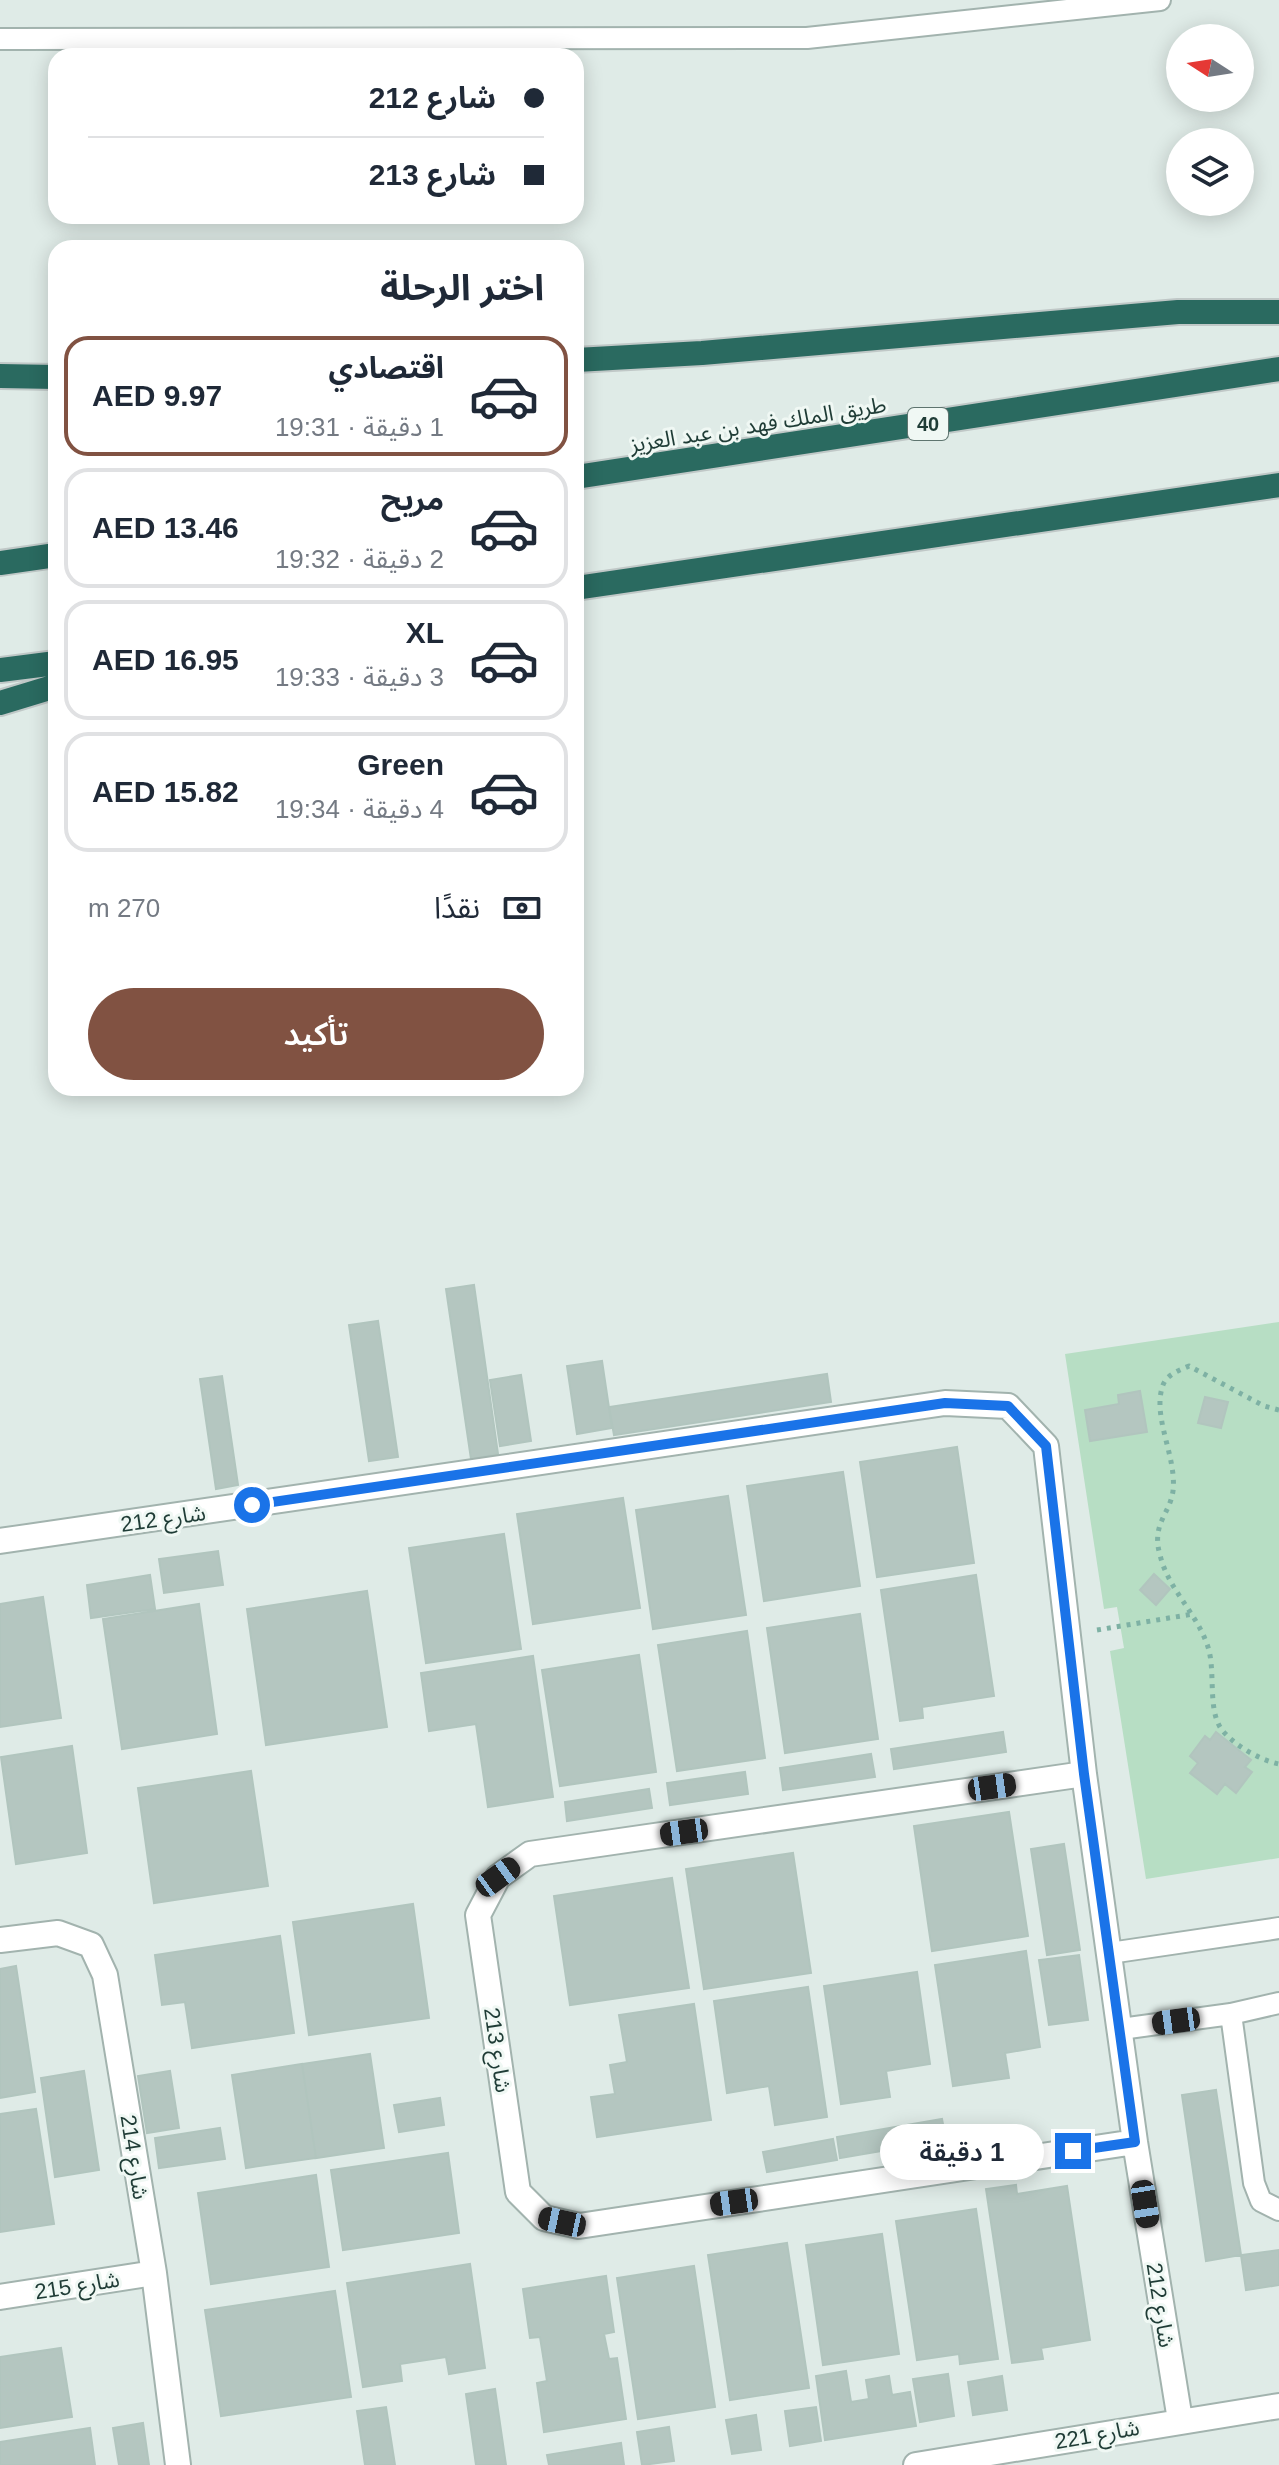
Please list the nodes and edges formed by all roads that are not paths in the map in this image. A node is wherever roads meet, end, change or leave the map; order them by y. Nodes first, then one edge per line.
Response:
1 (1160, 0) edge
2 (0, 39) edge
3 (1279, 312) edge
4 (584, 360) edge
5 (1279, 369) edge
6 (0, 376) edge
7 (48, 377) edge
8 (584, 476) edge
9 (1279, 485) edge
10 (48, 556) edge
11 (0, 563) edge
12 (584, 587) edge
13 (48, 664) edge
14 (0, 670) edge
15 (48, 688) edge
16 (0, 703) edge
17 (0, 1541) edge
18 (1084, 1774) junction
19 (1279, 1928) edge
20 (0, 1940) edge
21 (1110, 1953) junction
22 (1279, 2003) edge
23 (1231, 2014) junction
24 (1121, 2029) junction
25 (1135, 2142) junction
26 (1279, 2210) edge
27 (154, 2273) junction
28 (0, 2297) edge
29 (1279, 2406) edge
30 (1180, 2420) junction
31 (178, 2465) edge
32 (916, 2465) edge

1 - 2 lane
3 - 4 highway
5 - 8 highway, طريق الملك فهد بن عبد العزيز / 40
6 - 7 highway
9 - 12 highway
10 - 11 highway
13 - 14 highway
15 - 16 highway
17 - 18 street, شارع 212
18 - 21 street, شارع 212
18 - 25 street, شارع 213
19 - 21 lane
20 - 27 street, شارع 214
21 - 24 street, شارع 212
22 - 23 lane
23 - 24 lane
23 - 26 lane
24 - 25 street, شارع 212
25 - 30 street, شارع 212
27 - 28 street, شارع 215
27 - 31 street, شارع 214
29 - 30 street, شارع 221
30 - 32 street, شارع 221

